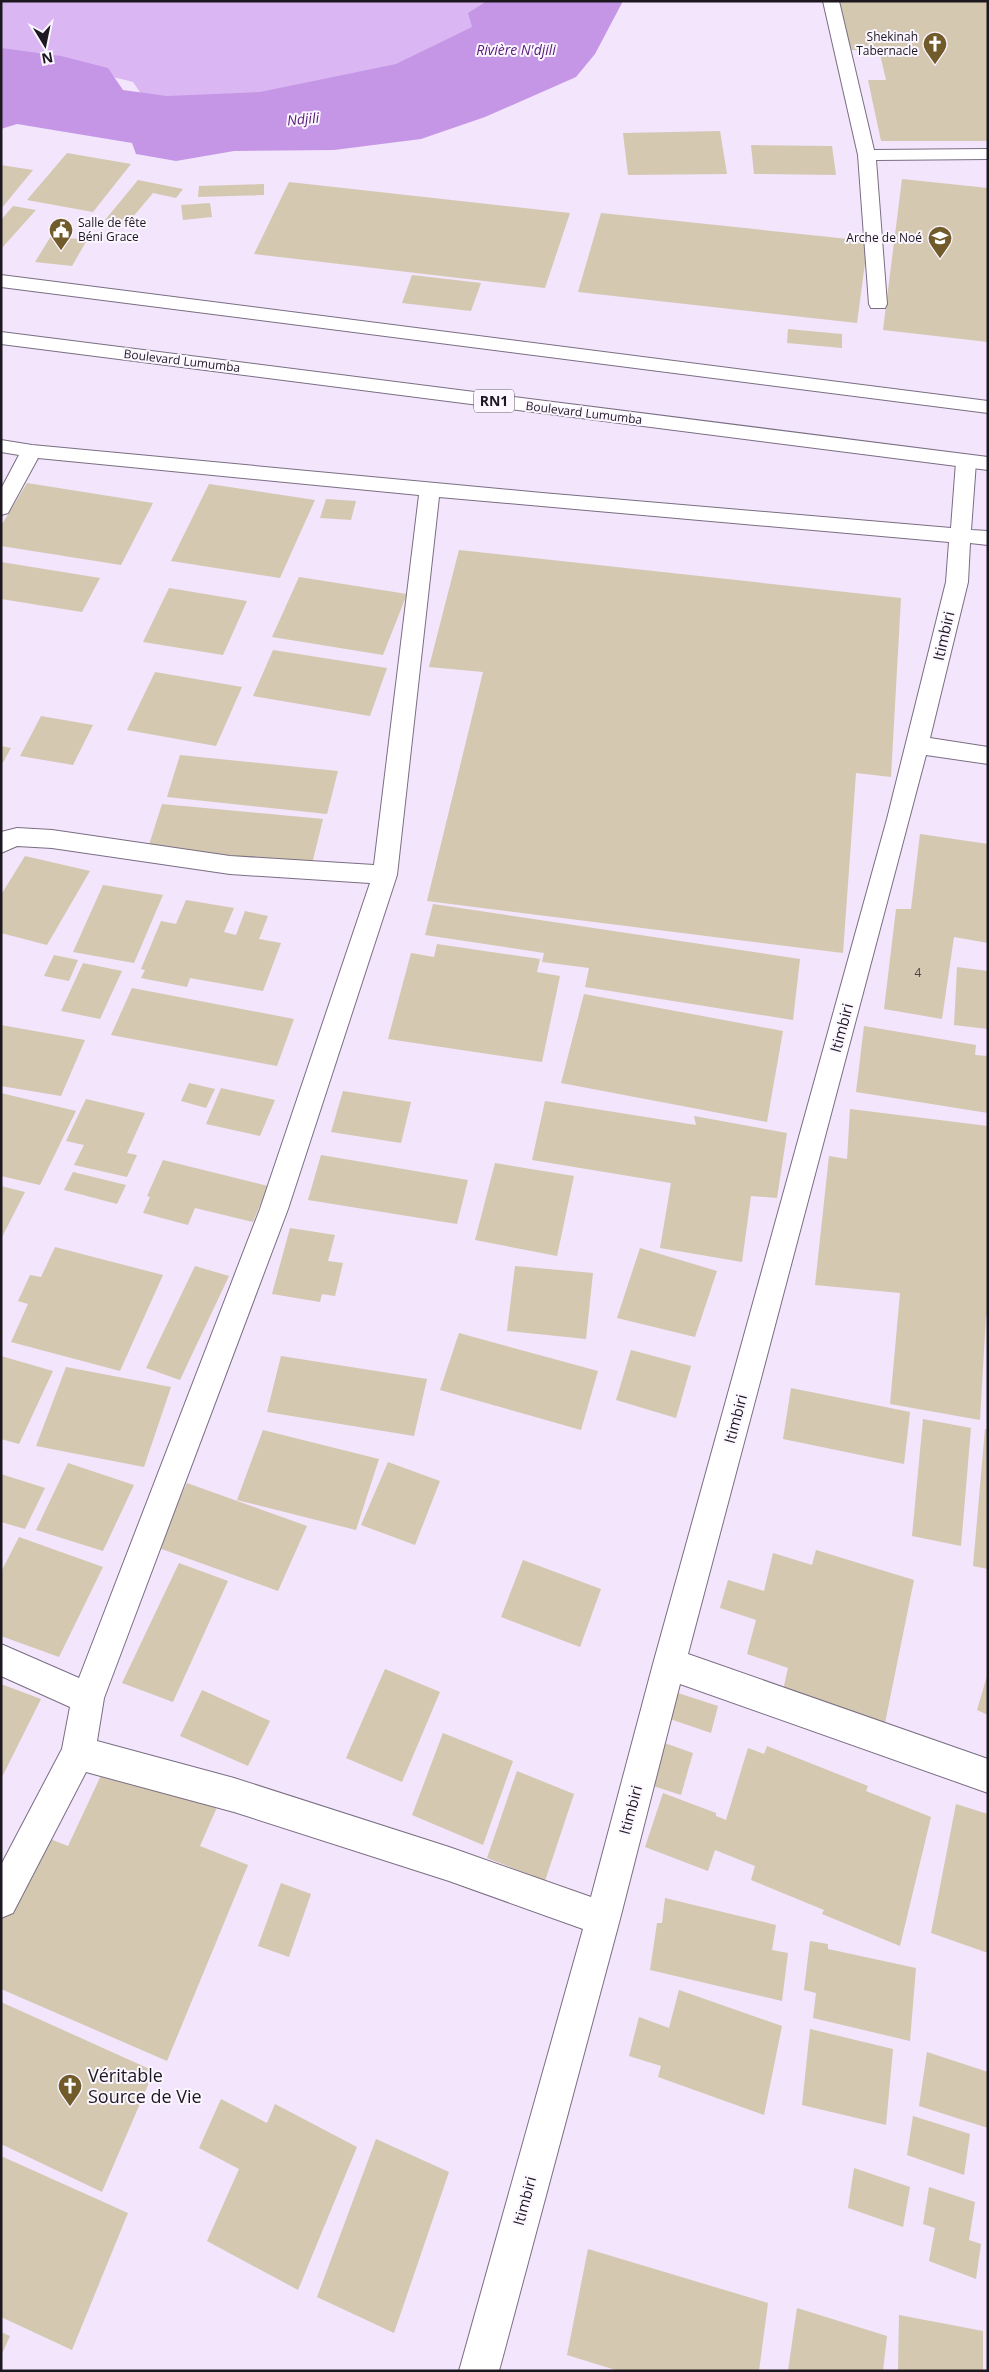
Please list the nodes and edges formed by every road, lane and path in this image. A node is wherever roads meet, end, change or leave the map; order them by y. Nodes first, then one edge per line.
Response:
1 (831, 1) edge
2 (988, 154) edge
3 (867, 155) junction
4 (1, 281) edge
5 (878, 304) dead end
6 (1, 338) edge
7 (988, 407) edge
8 (1, 446) edge
9 (32, 452) junction
10 (977, 463) edge
11 (430, 488) junction
12 (1, 508) edge
13 (974, 537) edge
14 (918, 745) junction
15 (988, 756) edge
16 (1, 844) edge
17 (385, 876) junction
18 (1, 1660) edge
19 (669, 1664) junction
20 (88, 1698) junction
21 (78, 1753) junction
22 (988, 1776) edge
23 (1, 1901) edge
24 (603, 1919) junction
25 (485, 2369) edge

1 - 3 main road
2 - 3 main road
3 - 5 main road
4 - 7 main road
6 - 10 main road, Boulevard Lumumba / RN1
8 - 9 main road
9 - 11 main road
9 - 12 main road
10 - 13 main road, Itimbiri
11 - 13 main road
11 - 17 main road
13 - 14 main road, Itimbiri
14 - 15 main road
14 - 19 main road, Itimbiri
16 - 17 main road
17 - 20 main road
18 - 20 main road
19 - 22 main road
19 - 24 main road, Itimbiri
20 - 21 main road
21 - 23 main road
21 - 24 main road
24 - 25 main road, Itimbiri

